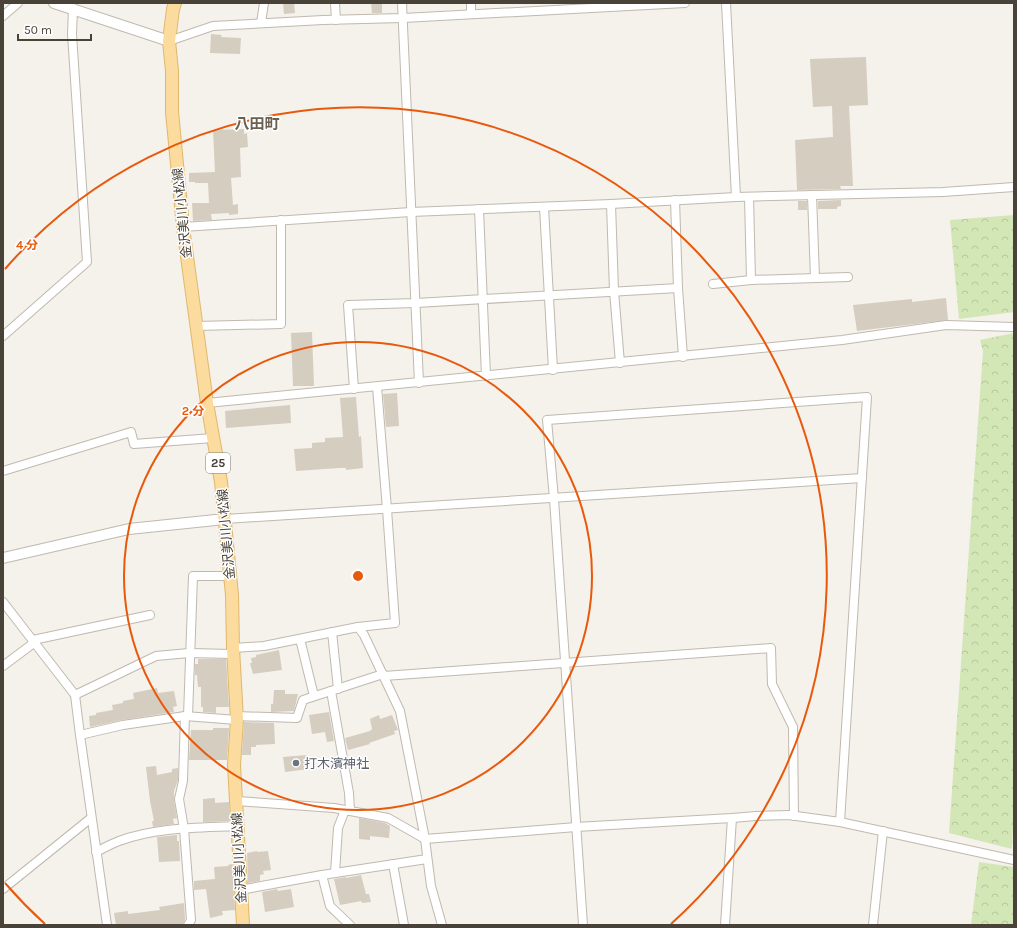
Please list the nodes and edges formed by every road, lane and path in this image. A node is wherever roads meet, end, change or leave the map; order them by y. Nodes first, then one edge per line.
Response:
1 (18, 3) edge
2 (54, 3) edge
3 (175, 3) edge
4 (264, 3) edge
5 (335, 3) edge
6 (402, 3) edge
7 (471, 3) edge
8 (685, 3) edge
9 (726, 3) edge
10 (667, 4) edge
11 (604, 5) edge
12 (570, 6) edge
13 (73, 8) junction
14 (471, 14) junction
15 (3, 16) edge
16 (403, 18) junction
17 (336, 20) junction
18 (261, 23) junction
19 (169, 40) junction
20 (1014, 187) edge
21 (812, 195) junction
22 (736, 197) junction
23 (749, 197) junction
24 (675, 200) junction
25 (611, 204) junction
26 (544, 207) junction
27 (479, 209) junction
28 (411, 212) junction
29 (280, 220) junction
30 (185, 224) junction
31 (848, 277) dead end
32 (815, 278) junction
33 (751, 280) junction
34 (713, 284) dead end
35 (678, 288) junction
36 (614, 292) junction
37 (548, 296) junction
38 (482, 299) junction
39 (416, 303) junction
40 (196, 326) junction
41 (1014, 327) edge
42 (3, 336) edge
43 (683, 357) junction
44 (620, 363) junction
45 (552, 370) junction
46 (486, 376) junction
47 (418, 383) junction
48 (377, 387) junction
49 (354, 389) junction
50 (207, 403) junction
51 (213, 438) junction
52 (3, 471) edge
53 (862, 478) junction
54 (554, 498) junction
55 (387, 509) junction
56 (225, 519) junction
57 (3, 558) edge
58 (230, 576) junction
59 (3, 602) edge
60 (150, 615) dead end
61 (358, 627) junction
62 (332, 632) junction
63 (300, 638) junction
64 (34, 641) junction
65 (233, 651) junction
66 (189, 653) junction
67 (565, 662) junction
68 (3, 666) edge
69 (384, 675) junction
70 (335, 690) junction
71 (75, 695) junction
72 (314, 696) junction
73 (187, 716) junction
74 (237, 718) junction
75 (80, 735) junction
76 (237, 801) junction
77 (348, 811) junction
78 (794, 816) junction
79 (91, 818) junction
80 (732, 818) junction
81 (840, 822) junction
82 (238, 826) junction
83 (576, 827) junction
84 (184, 829) junction
85 (883, 831) junction
86 (425, 839) junction
87 (96, 852) junction
88 (427, 859) junction
89 (1014, 860) edge
90 (393, 864) junction
91 (335, 873) junction
92 (322, 875) junction
93 (3, 889) edge
94 (240, 890) junction
95 (107, 925) edge
96 (188, 925) edge
97 (243, 925) edge
98 (350, 925) edge
99 (404, 925) edge
100 (442, 925) edge
101 (583, 925) edge
102 (725, 925) edge
103 (873, 925) edge

1 - 15 street
2 - 13 street
3 - 19 main road, 金沢美川小松線 / 25
4 - 18 street
5 - 17 street
6 - 16 street
7 - 14 street
8 - 10 street
9 - 22 street
10 - 11 street
11 - 12 street
12 - 14 street
13 - 19 street
13 - 42 street
14 - 16 street
16 - 17 street
16 - 28 street
17 - 18 street
18 - 19 street
19 - 30 main road, 金沢美川小松線 / 25
20 - 21 street
21 - 23 street
21 - 32 street
22 - 23 street
22 - 24 street
23 - 33 street
24 - 25 street
24 - 35 street
25 - 26 street
25 - 36 street
26 - 27 street
26 - 37 street
27 - 28 street
27 - 38 street
28 - 29 street
28 - 39 street
29 - 30 street
29 - 40 street
30 - 40 main road, 金沢美川小松線 / 25
31 - 32 street
32 - 33 street
33 - 34 street
35 - 36 street
35 - 43 street
36 - 37 street
36 - 44 street
37 - 38 street
37 - 45 street
38 - 39 street
38 - 46 street
39 - 47 street
39 - 49 street
40 - 50 main road, 金沢美川小松線 / 25
41 - 43 street
43 - 44 street
44 - 45 street
45 - 46 street
46 - 47 street
47 - 48 street
48 - 49 street
48 - 55 street
49 - 50 street
50 - 51 main road, 金沢美川小松線 / 25
51 - 52 street
51 - 56 main road, 金沢美川小松線 / 25
53 - 54 street
53 - 54 street
53 - 81 street
54 - 55 street
54 - 67 street
55 - 56 street
55 - 61 street
56 - 57 street
56 - 58 main road, 金沢美川小松線 / 25
58 - 65 main road, 金沢美川小松線 / 25
58 - 66 street
59 - 64 street
60 - 64 street
61 - 62 street
61 - 69 street
62 - 63 street
62 - 70 street
63 - 65 street
63 - 72 street
64 - 68 street
64 - 71 street
65 - 66 street
65 - 74 main road, 金沢美川小松線 / 25
66 - 71 street
66 - 73 street
67 - 69 street
67 - 78 street
67 - 83 street
69 - 70 street
69 - 86 street
70 - 72 street
70 - 77 street
71 - 75 street
72 - 74 street
73 - 74 street
73 - 75 street
73 - 84 street
74 - 76 main road, 金沢美川小松線 / 25
75 - 79 street
76 - 77 street
76 - 82 main road, 金沢美川小松線 / 25
77 - 86 street
77 - 91 street
78 - 80 street
78 - 81 street
79 - 87 street
79 - 93 street
80 - 83 street
80 - 102 street
81 - 85 street
82 - 84 street
82 - 94 main road, 金沢美川小松線 / 25
83 - 86 street
83 - 101 street
84 - 87 street
84 - 96 street
85 - 89 street
85 - 103 street
86 - 88 street
87 - 95 street
88 - 90 street
88 - 100 street
90 - 91 street
90 - 99 street
91 - 92 street
92 - 94 street
92 - 98 street
94 - 97 main road, 金沢美川小松線 / 25

